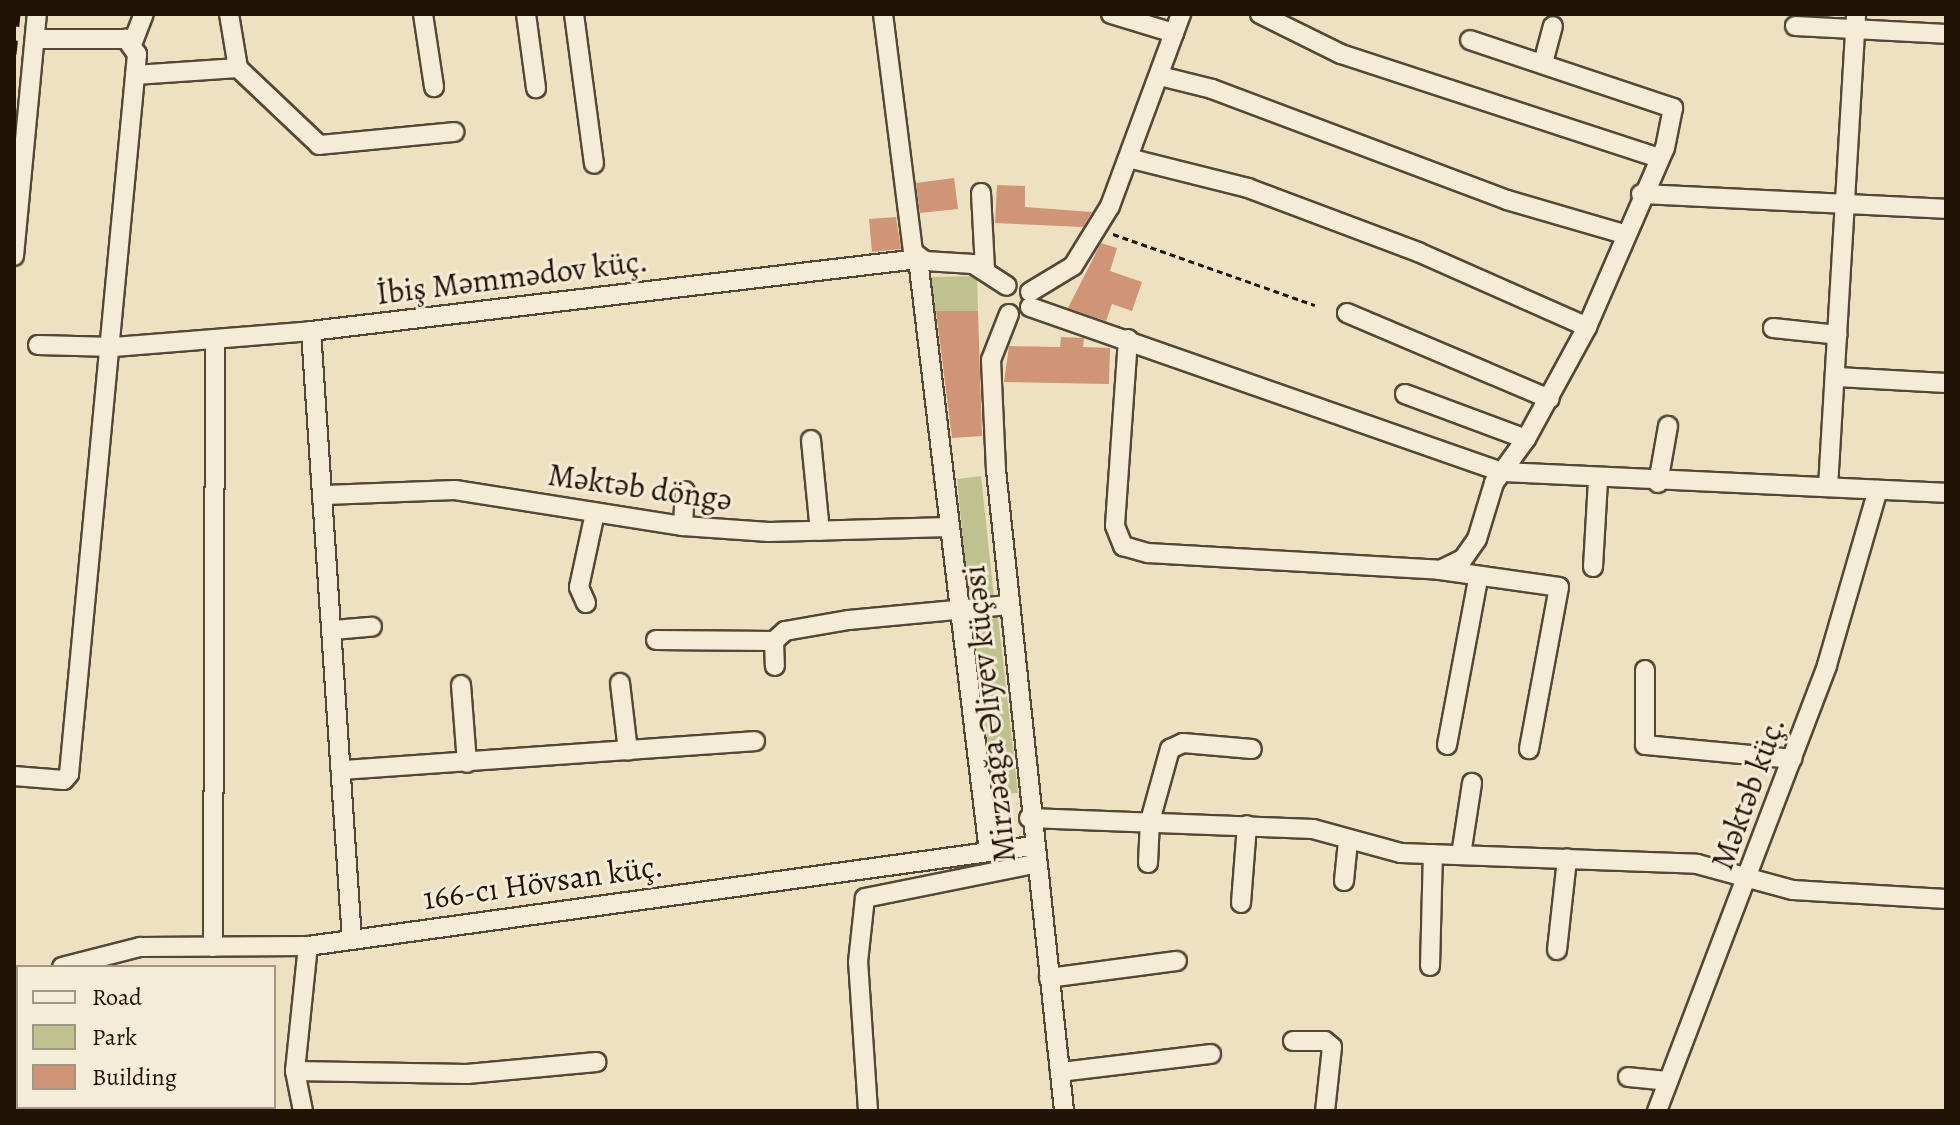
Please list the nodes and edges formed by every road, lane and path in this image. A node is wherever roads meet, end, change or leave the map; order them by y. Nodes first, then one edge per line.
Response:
1 (37, 14) edge
2 (144, 14) edge
3 (229, 14) edge
4 (423, 14) edge
5 (526, 14) edge
6 (574, 14) edge
7 (883, 14) edge
8 (1111, 14) edge
9 (1181, 14) edge
10 (1260, 14) edge
11 (1856, 22) edge
12 (1553, 26) dead end
13 (1795, 26) dead end
14 (1174, 33) junction
15 (1946, 34) edge
16 (35, 39) junction
17 (1470, 40) dead end
18 (133, 42) junction
19 (1543, 63) junction
20 (238, 68) junction
21 (135, 75) junction
22 (1160, 76) junction
23 (434, 87) dead end
24 (536, 88) dead end
25 (454, 132) dead end
26 (1659, 158) junction
27 (1132, 159) junction
28 (594, 164) dead end
29 (981, 193) dead end
30 (1641, 194) junction
31 (1844, 204) junction
32 (1946, 209) edge
33 (1098, 229) junction
34 (1624, 234) junction
35 (14, 256) edge
36 (918, 259) junction
37 (985, 270) junction
38 (1007, 286) junction
39 (1030, 299) junction
40 (1315, 305) dead end
41 (1347, 313) dead end
42 (1009, 314) junction
43 (1587, 327) junction
44 (1773, 328) dead end
45 (311, 331) junction
46 (1838, 335) junction
47 (1128, 339) junction
48 (215, 340) junction
49 (38, 345) dead end
50 (114, 347) junction
51 (1837, 377) junction
52 (1946, 383) edge
53 (1405, 394) dead end
54 (1550, 399) junction
55 (1668, 426) dead end
56 (1526, 439) junction
57 (811, 440) dead end
58 (1502, 472) junction
59 (1598, 481) junction
60 (1658, 483) junction
61 (1828, 487) junction
62 (1878, 490) junction
63 (685, 491) dead end
64 (1946, 493) edge
65 (325, 495) junction
66 (595, 513) junction
67 (683, 526) junction
68 (949, 527) junction
69 (820, 531) junction
70 (1593, 567) dead end
71 (1440, 570) junction
72 (1478, 580) junction
73 (586, 603) dead end
74 (1008, 605) junction
75 (959, 609) junction
76 (372, 627) dead end
77 (334, 630) junction
78 (656, 640) dead end
79 (774, 641) junction
80 (775, 666) dead end
81 (1645, 670) dead end
82 (620, 683) dead end
83 (461, 685) dead end
84 (755, 741) dead end
85 (1447, 745) dead end
86 (1252, 749) dead end
87 (1529, 749) dead end
88 (628, 751) junction
89 (1792, 759) junction
90 (467, 763) junction
91 (343, 770) junction
92 (14, 776) edge
93 (1472, 783) dead end
94 (1029, 818) junction
95 (1150, 821) junction
96 (1247, 825) junction
97 (1348, 841) junction
98 (989, 852) junction
99 (1433, 854) junction
100 (1033, 855) junction
101 (1461, 855) junction
102 (1567, 859) junction
103 (1148, 863) dead end
104 (1750, 877) junction
105 (1344, 881) dead end
106 (1946, 899) edge
107 (1241, 903) dead end
108 (352, 940) junction
109 (308, 946) junction
110 (213, 947) junction
111 (1557, 950) dead end
112 (1177, 961) dead end
113 (70, 965) edge
114 (1430, 966) dead end
115 (1049, 978) junction
116 (1293, 1041) dead end
117 (1211, 1054) dead end
118 (596, 1062) dead end
119 (295, 1071) junction
120 (1060, 1072) junction
121 (1628, 1077) dead end
122 (1668, 1081) junction
123 (303, 1111) edge
124 (868, 1111) edge
125 (1064, 1111) edge
126 (1325, 1111) edge
127 (1657, 1111) edge

1 - 16 street
2 - 18 street
3 - 20 street
4 - 23 street
5 - 24 street
6 - 28 street
7 - 36 street
8 - 14 street
9 - 14 street
10 - 26 street
11 - 13 street
11 - 15 street
11 - 31 street
12 - 19 street
14 - 22 street
16 - 18 street
16 - 35 street
17 - 19 street
18 - 21 street
19 - 26 street
20 - 21 street
20 - 25 street
21 - 50 street
22 - 27 street
22 - 34 street
26 - 30 street
27 - 33 street
27 - 43 street
29 - 37 street
30 - 31 street
30 - 34 street
31 - 32 street
31 - 46 street
33 - 39 street
33 - 40 path
34 - 43 street
36 - 37 street, İbiş Məmmədov küç.
36 - 45 street, İbiş Məmmədov küç.
36 - 68 street
37 - 38 street
38 - 39 street
38 - 42 street
39 - 42 street
39 - 47 street
41 - 54 street
42 - 74 street, Mirzəağa Əliyev küçəsi
43 - 54 street
44 - 46 street
45 - 48 street, İbiş Məmmədov küç.
45 - 65 street
46 - 51 street
47 - 58 street
47 - 71 street
48 - 50 street, İbiş Məmmədov küç.
48 - 110 street
49 - 50 street, İbiş Məmmədov küç.
50 - 92 street
51 - 52 street
51 - 61 street
53 - 56 street
54 - 56 street
55 - 60 street
56 - 58 street
57 - 69 street
58 - 59 street
58 - 71 street
59 - 60 street
59 - 70 street
60 - 61 street
61 - 62 street
62 - 64 street
62 - 89 street, Məktəb küç.
63 - 67 street
65 - 66 street, Məktəb döngə
65 - 77 street
66 - 67 street, Məktəb döngə
66 - 73 street
67 - 69 street, Məktəb döngə
68 - 69 street, Məktəb döngə
68 - 75 street
71 - 72 street
72 - 85 street
72 - 87 street
74 - 75 street
74 - 94 street, Mirzəağa Əliyev küçəsi
75 - 79 street
75 - 98 street
76 - 77 street
77 - 91 street
78 - 79 street
79 - 80 street
81 - 89 street
82 - 88 street
83 - 90 street
84 - 88 street
86 - 95 street
88 - 90 street
89 - 104 street, Məktəb küç.
90 - 91 street
91 - 108 street
93 - 101 street
94 - 95 street
94 - 100 street, Mirzəağa Əliyev küçəsi
95 - 96 street
95 - 103 street
96 - 97 street
96 - 107 street
97 - 99 street
97 - 105 street
98 - 100 street, 166-cı Hövsan küç.
98 - 108 street, 166-cı Hövsan küç.
99 - 101 street
99 - 114 street
100 - 115 street, Mirzəağa Əliyev küçəsi
100 - 124 street
101 - 102 street
102 - 104 street
102 - 111 street
104 - 106 street
104 - 122 street, Məktəb küç.
108 - 109 street, 166-cı Hövsan küç.
109 - 110 street, 166-cı Hövsan küç.
109 - 119 street
110 - 113 street, 166-cı Hövsan küç.
112 - 115 street
115 - 120 street, Mirzəağa Əliyev küçəsi
116 - 126 street
117 - 120 street
118 - 119 street
119 - 123 street
120 - 125 street, Mirzəağa Əliyev küçəsi
121 - 122 street
122 - 127 street, Məktəb küç.

